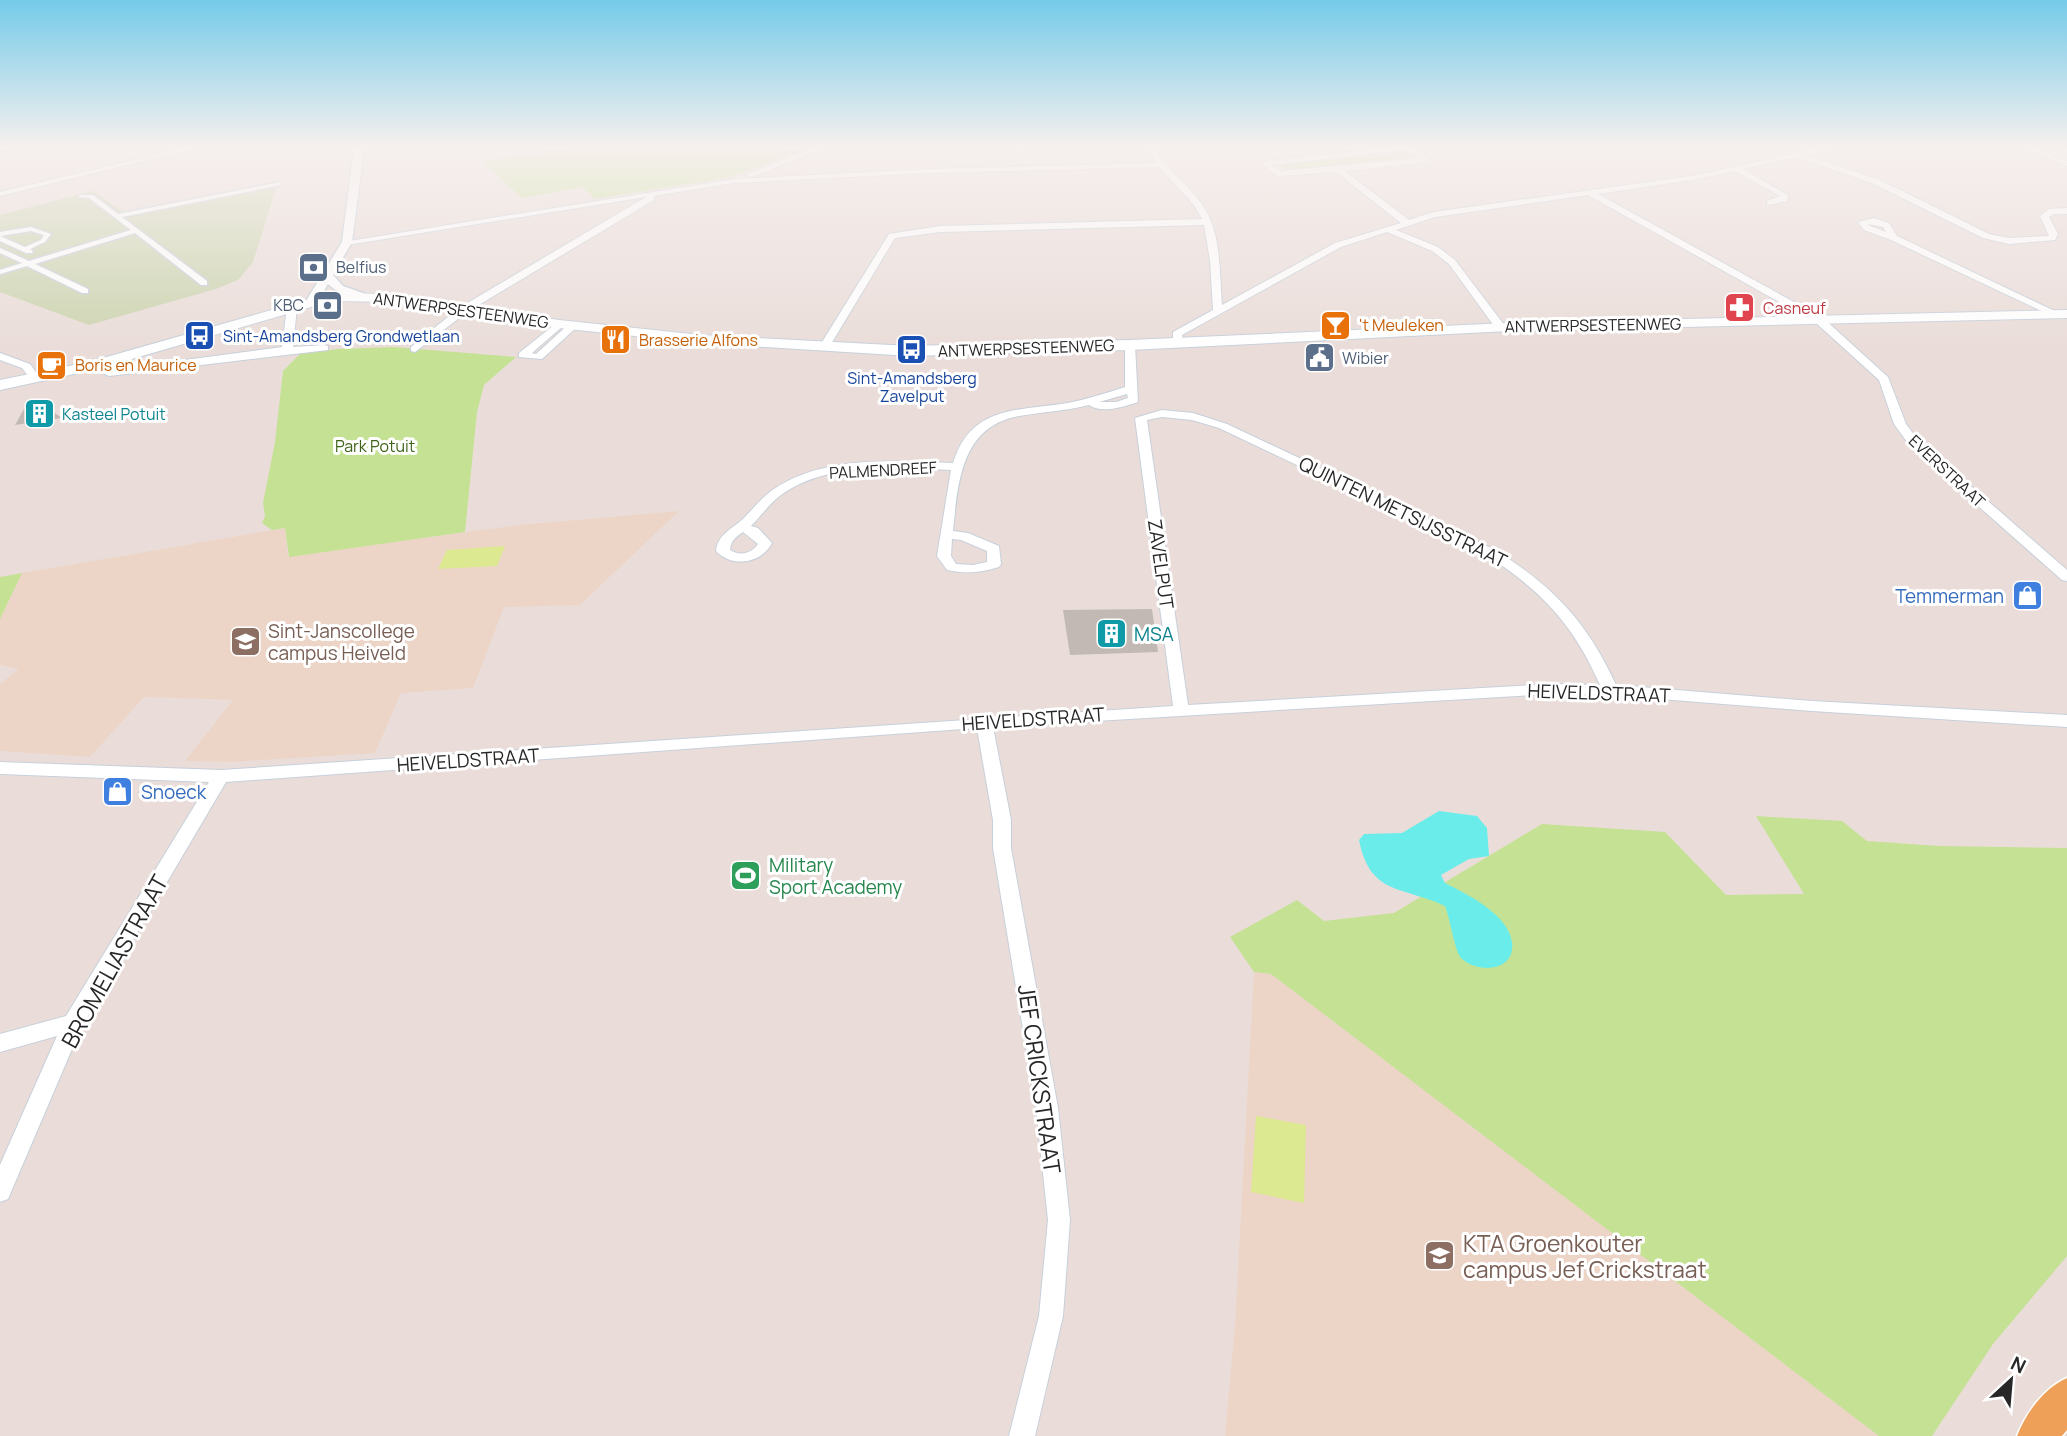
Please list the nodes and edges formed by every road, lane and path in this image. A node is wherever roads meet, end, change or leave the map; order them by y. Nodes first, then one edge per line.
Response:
1 (121, 215) edge
2 (350, 215) edge
3 (518, 215) edge
4 (622, 215) edge
5 (1203, 215) edge
6 (1397, 215) edge
7 (1442, 215) edge
8 (1630, 215) edge
9 (1944, 215) edge
10 (2046, 215) edge
11 (116, 216) joint
12 (1205, 222) junction
13 (1407, 223) junction
14 (940, 229) junction
15 (135, 230) junction
16 (1389, 230) junction
17 (892, 236) junction
18 (1894, 238) dead end
19 (2, 239) edge
20 (347, 242) junction
21 (0, 250) edge
22 (29, 263) junction
23 (0, 272) edge
24 (328, 277) junction
25 (204, 283) dead end
26 (85, 291) dead end
27 (365, 296) junction
28 (312, 301) junction
29 (292, 307) junction
30 (463, 310) junction
31 (1218, 310) junction
32 (2062, 314) edge
33 (1819, 320) junction
34 (1501, 328) junction
35 (1178, 343) junction
36 (1130, 345) junction
37 (824, 347) junction
38 (324, 348) dead end
39 (415, 349) dead end
40 (287, 350) junction
41 (0, 356) edge
42 (92, 366) junction
43 (36, 379) junction
44 (0, 386) edge
45 (1141, 418) joint
46 (959, 467) junction
47 (743, 527) dead end
48 (946, 535) dead end
49 (2067, 577) edge
50 (1610, 690) junction
51 (1181, 710) junction
52 (2067, 721) edge
53 (984, 722) junction
54 (0, 768) edge
55 (221, 776) junction
56 (74, 1023) junction
57 (0, 1043) edge
58 (0, 1191) edge
59 (2067, 1398) edge
60 (1022, 1436) edge
61 (2037, 1436) edge

1 - 11 street
2 - 20 street
3 - 20 street
4 - 30 street
5 - 12 street
6 - 13 street
7 - 13 street
8 - 33 street, EVERSTRAAT
9 - 10 street
11 - 15 street
12 - 14 street
12 - 31 street
13 - 16 street
14 - 17 street
14 - 17 street
15 - 22 street
15 - 25 street
16 - 31 street
16 - 34 street
17 - 37 street
18 - 32 street
19 - 19 street
20 - 24 street
21 - 22 street
22 - 23 street
22 - 26 street
24 - 27 street
24 - 28 street
27 - 28 main road, ANTWERPSESTEENWEG
27 - 30 main road, ANTWERPSESTEENWEG
28 - 29 main road, ANTWERPSESTEENWEG
29 - 40 street
29 - 42 main road, ANTWERPSESTEENWEG
30 - 37 main road, ANTWERPSESTEENWEG
30 - 39 street
31 - 35 street
32 - 33 main road, ANTWERPSESTEENWEG
33 - 34 main road, ANTWERPSESTEENWEG
33 - 49 street, EVERSTRAAT
34 - 35 main road, ANTWERPSESTEENWEG
35 - 36 main road, ANTWERPSESTEENWEG
36 - 37 main road, ANTWERPSESTEENWEG
36 - 46 street, PALMENDREEF
38 - 40 street
40 - 42 street
41 - 43 street
42 - 43 main road, ANTWERPSESTEENWEG
43 - 44 main road, ANTWERPSESTEENWEG
45 - 50 street, QUINTEN METSIJSSTRAAT
45 - 51 street, ZAVELPUT
46 - 47 street, PALMENDREEF
46 - 48 street, PALMENDREEF
50 - 51 street, HEIVELDSTRAAT
50 - 52 street, HEIVELDSTRAAT
51 - 53 street, HEIVELDSTRAAT
53 - 55 street, HEIVELDSTRAAT
53 - 60 street, JEF CRICKSTRAAT
54 - 55 street, HEIVELDSTRAAT
55 - 56 street, BROMELIASTRAAT
56 - 57 street
56 - 58 street, BROMELIASTRAAT
59 - 61 main road

